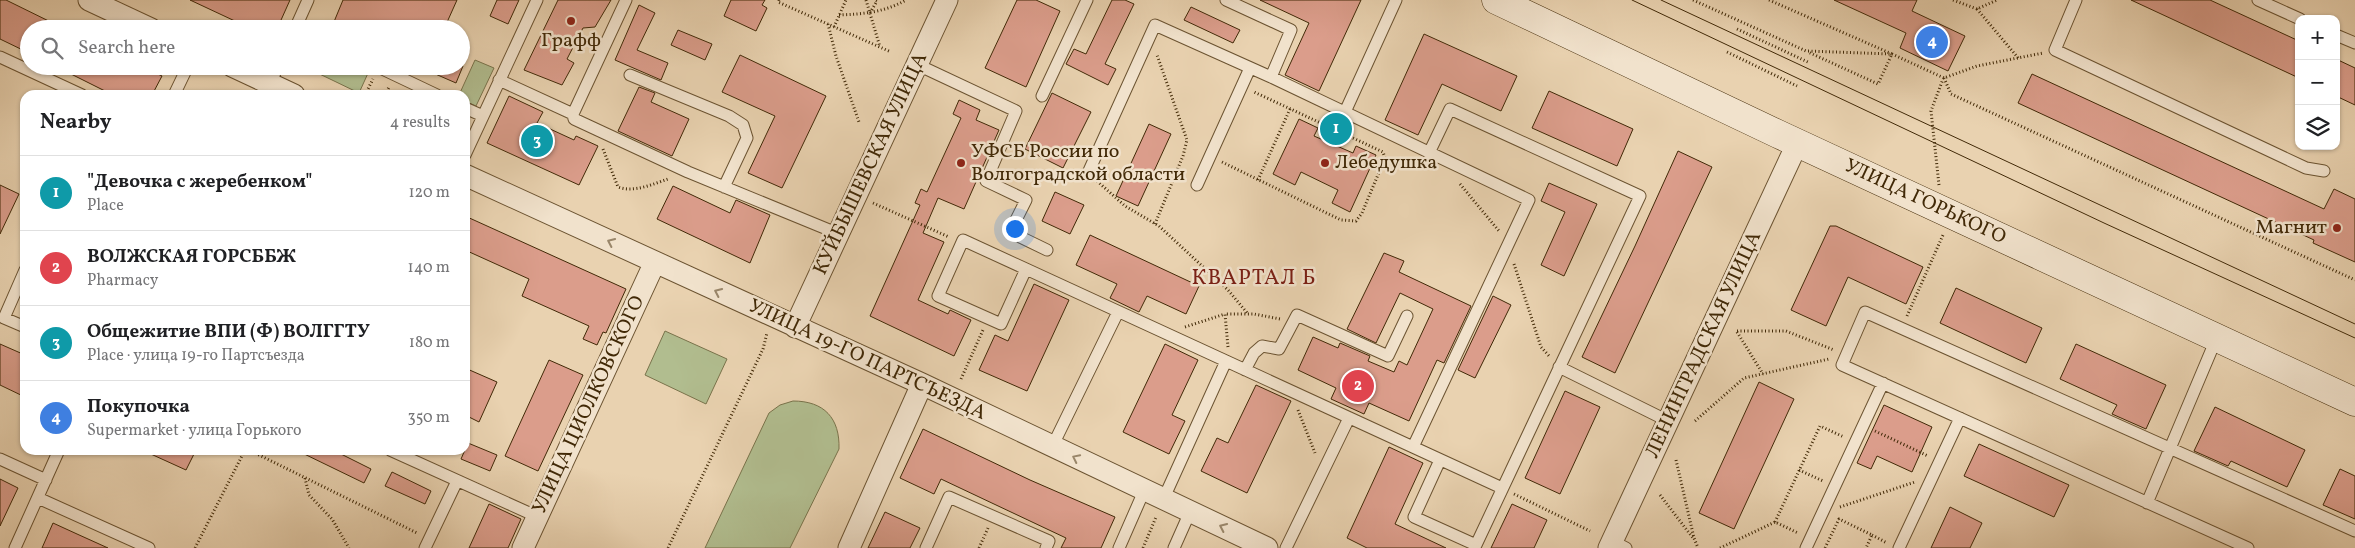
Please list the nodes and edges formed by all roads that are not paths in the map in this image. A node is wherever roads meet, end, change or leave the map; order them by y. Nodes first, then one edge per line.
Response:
1 (89, 0) edge
2 (308, 0) edge
3 (537, 0) edge
4 (626, 0) edge
5 (1087, 0) edge
6 (1226, 0) edge
7 (1396, 0) edge
8 (1496, 0) edge
9 (2076, 0) edge
10 (2258, 0) edge
11 (943, 1) edge
12 (2295, 17) edge
13 (132, 20) edge
14 (300, 20) edge
15 (2340, 37) edge
16 (2355, 43) edge
17 (0, 57) edge
18 (918, 65) junction
19 (20, 66) edge
20 (1250, 68) junction
21 (39, 75) edge
22 (184, 75) edge
23 (254, 75) edge
24 (395, 75) edge
25 (630, 75) dead end
26 (1271, 77) junction
27 (499, 80) junction
28 (271, 82) edge
29 (71, 90) edge
30 (176, 90) edge
31 (285, 90) edge
32 (426, 90) edge
33 (1042, 96) dead end
34 (470, 110) edge
35 (1345, 112) junction
36 (573, 114) junction
37 (483, 116) junction
38 (1798, 142) junction
39 (470, 143) edge
40 (1429, 153) junction
41 (2324, 172) dead end
42 (1088, 173) road end
43 (470, 177) edge
44 (1197, 185) dead end
45 (724, 187) junction
46 (839, 234) junction
47 (1047, 250) dead end
48 (655, 262) junction
49 (1026, 269) junction
50 (20, 281) edge
51 (1118, 312) junction
52 (1407, 316) dead end
53 (20, 325) edge
54 (795, 327) junction
55 (2217, 338) junction
56 (1227, 362) junction
57 (1559, 367) junction
58 (1244, 370) junction
59 (1883, 383) junction
60 (922, 384) junction
61 (2355, 402) edge
62 (1349, 418) junction
63 (1960, 418) junction
64 (1668, 421) junction
65 (1052, 447) junction
66 (1413, 447) junction
67 (2170, 448) junction
68 (57, 455) edge
69 (401, 455) edge
70 (0, 459) edge
71 (1440, 460) junction
72 (46, 480) junction
73 (457, 481) junction
74 (1502, 488) junction
75 (1144, 491) junction
76 (38, 498) junction
77 (2147, 503) junction
78 (1161, 506) junction
79 (1190, 512) junction
80 (538, 517) junction
81 (2355, 531) edge
82 (427, 543) edge
83 (1808, 543) edge
84 (1616, 546) edge
85 (15, 548) edge
86 (149, 548) edge
87 (524, 548) edge
88 (848, 548) edge
89 (926, 548) edge
90 (1046, 548) edge
91 (1119, 548) edge
92 (1174, 548) edge
93 (1267, 548) edge
94 (1286, 548) edge
95 (1899, 548) edge
96 (2248, 548) edge

1 - 13 street
2 - 14 lane
3 - 27 lane
4 - 36 lane
5 - 33 lane
6 - 26 lane
7 - 35 lane
8 - 38 street, УЛИЦА ГОРЬКОГО
9 - 41 lane
10 - 12 lane
11 - 18 street, КУЙБЫШЕВСКАЯ УЛИЦА
15 - 16 lane
17 - 19 lane
18 - 46 street, КУЙБЫШЕВСКАЯ УЛИЦА
18 - 47 lane
20 - 26 lane
20 - 42 lane
20 - 44 lane
21 - 29 lane
22 - 30 lane
23 - 28 street
24 - 32 lane
25 - 45 lane
26 - 35 lane
27 - 36 lane
27 - 37 lane
28 - 31 street
34 - 37 lane
35 - 40 lane
36 - 45 lane
37 - 39 lane
38 - 55 street, УЛИЦА ГОРЬКОГО
38 - 64 street, ЛЕНИНГРАДСКАЯ УЛИЦА
40 - 57 lane
40 - 66 lane
48 -> 43 street, УЛИЦА 19-ГО ПАРТСЪЕЗДА
45 - 46 lane
46 - 54 street, КУЙБЫШЕВСКАЯ УЛИЦА
54 -> 48 street, УЛИЦА 19-ГО ПАРТСЪЕЗДА
48 - 80 street, УЛИЦА ЦИОЛКОВСКОГО
49 - 49 lane
49 - 51 lane
50 - 53 lane
51 - 56 lane
51 - 65 lane
52 - 58 lane
54 - 60 street, УЛИЦА 19-ГО ПАРТСЪЕЗДА
55 - 61 street, УЛИЦА ГОРЬКОГО
55 - 67 lane
56 - 58 lane
56 - 78 lane
57 - 64 lane
57 - 74 lane
58 - 62 lane
59 - 63 lane
59 - 67 lane
59 - 83 lane
60 - 65 street, УЛИЦА 19-ГО ПАРТСЪЕЗДА
60 - 88 street
62 - 66 lane
62 - 94 lane
63 - 77 lane
63 - 95 lane
64 - 84 street, ЛЕНИНГРАДСКАЯ УЛИЦА
75 -> 65 street, УЛИЦА 19-ГО ПАРТСЪЕЗДА
66 - 71 lane
67 - 77 lane
67 - 81 lane
68 - 72 lane
69 - 73 lane
70 - 72 lane
71 - 74 lane
71 - 74 lane
72 - 76 lane
73 - 80 lane
73 - 82 lane
75 - 78 street, УЛИЦА 19-ГО ПАРТСЪЕЗДА
75 - 91 lane
76 - 85 lane
76 - 86 lane
77 - 96 lane
78 - 79 street, УЛИЦА 19-ГО ПАРТСЪЕЗДА
79 - 92 lane
93 -> 79 street, УЛИЦА 19-ГО ПАРТСЪЕЗДА
80 - 87 street, УЛИЦА ЦИОЛКОВСКОГО
89 - 90 lane

